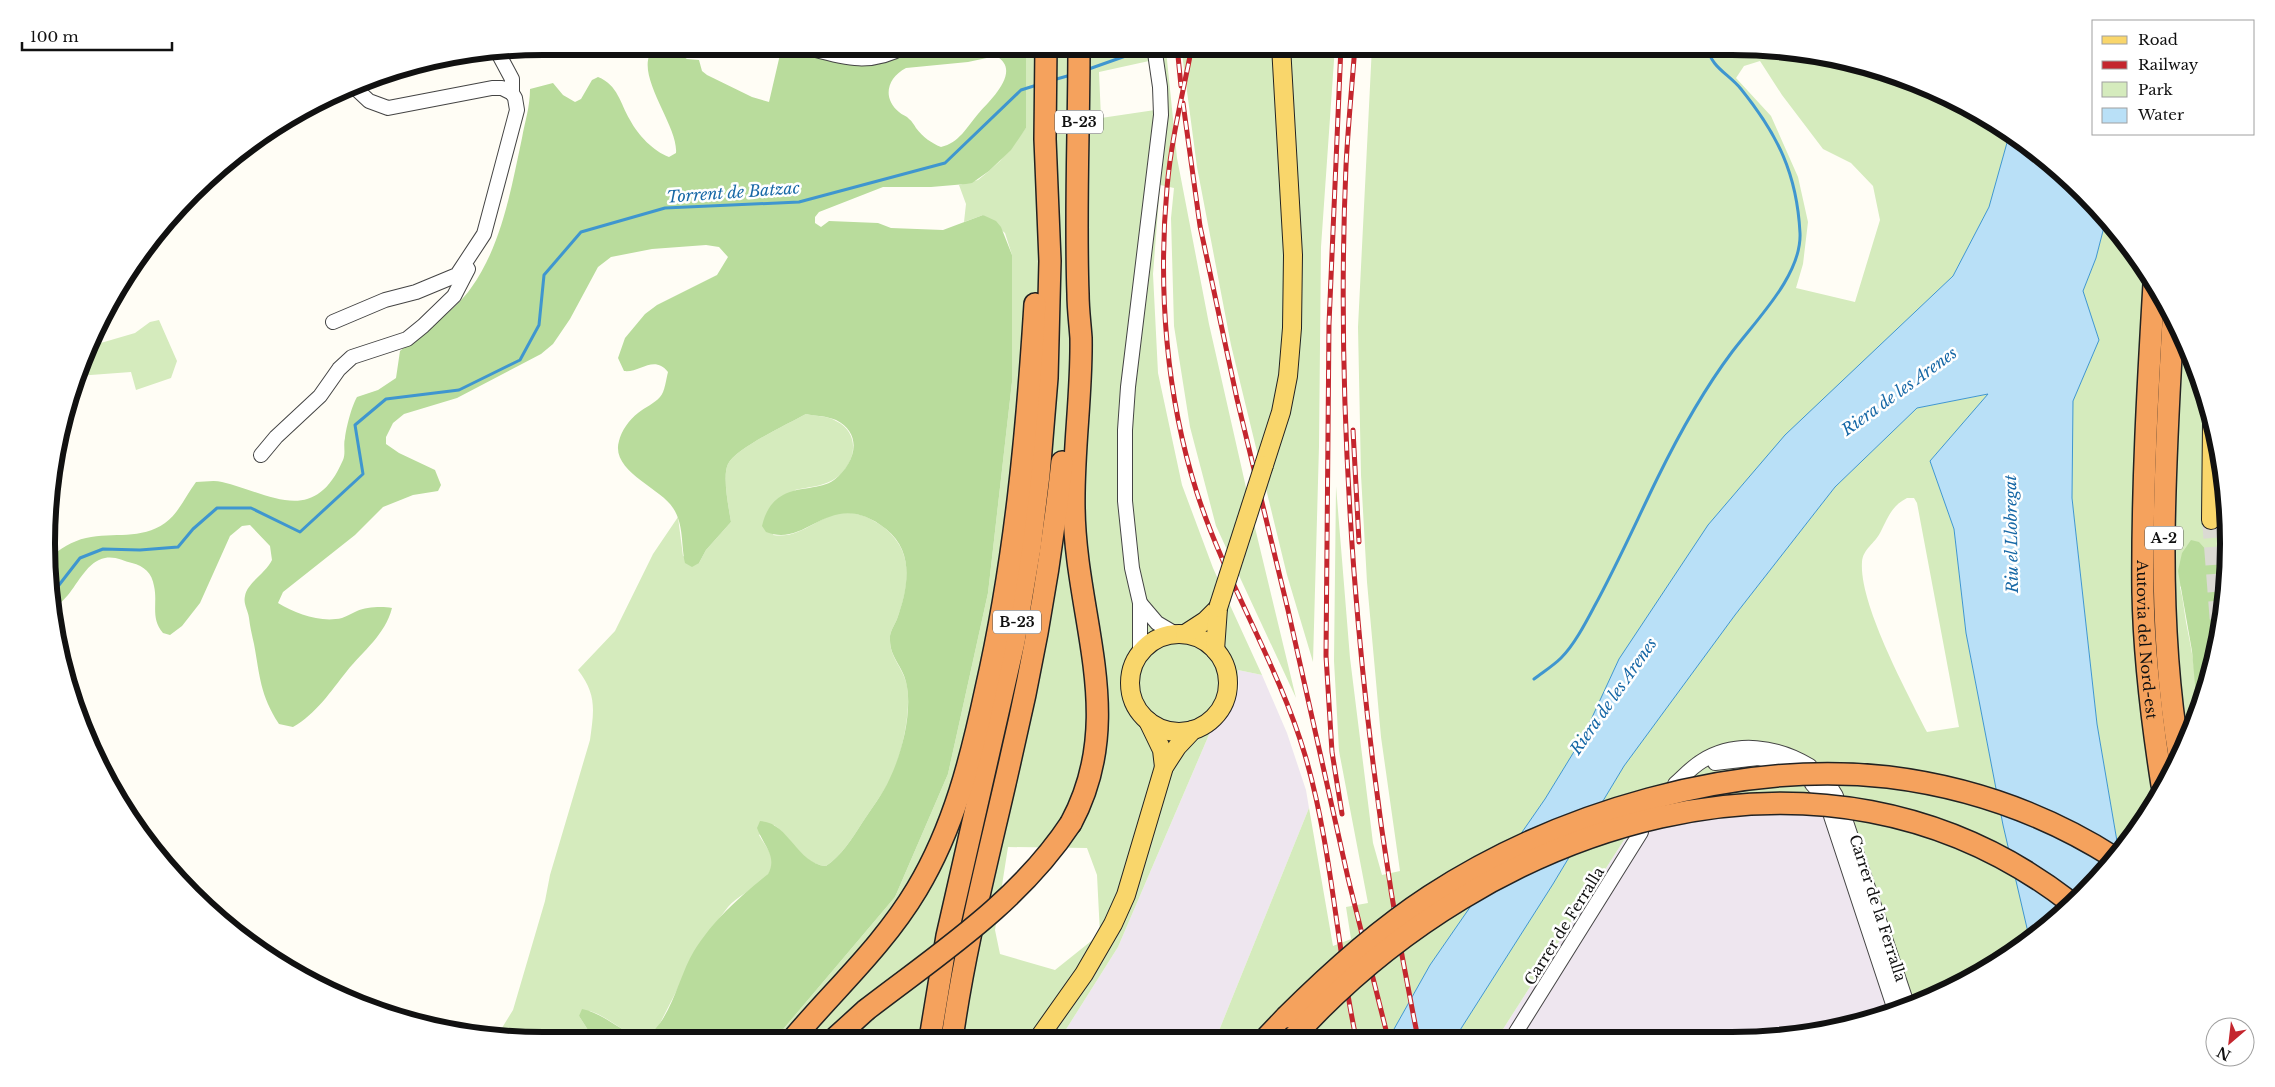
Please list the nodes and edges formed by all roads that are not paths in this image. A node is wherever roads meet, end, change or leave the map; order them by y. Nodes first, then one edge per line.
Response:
1 (837, 55) edge
2 (888, 55) edge
3 (1046, 55) edge
4 (1079, 55) edge
5 (1155, 55) edge
6 (1282, 55) edge
7 (500, 57) edge
8 (359, 91) edge
9 (512, 93) junction
10 (1045, 198) junction
11 (484, 234) junction
12 (1078, 295) junction
13 (2153, 296) edge
14 (333, 322) dead end
15 (2172, 332) edge
16 (2212, 452) edge
17 (261, 455) dead end
18 (2211, 520) tunnel mouth
19 (1140, 603) junction
20 (1218, 608) junction
21 (1179, 633) junction
22 (1215, 650) junction
23 (1140, 652) junction
24 (1148, 721) junction
25 (1193, 730) junction
26 (2177, 743) edge
27 (1789, 766) dead end
28 (1810, 766) dead end
29 (1164, 767) junction
30 (1688, 772) junction
31 (2161, 777) edge
32 (1675, 784) dead end
33 (1820, 787) dead end
34 (1836, 796) dead end
35 (1831, 816) dead end
36 (1846, 819) dead end
37 (1641, 832) dead end
38 (2109, 854) edge
39 (2066, 899) edge
40 (1906, 1000) edge
41 (1893, 1004) edge
42 (799, 1032) edge
43 (842, 1032) edge
44 (931, 1032) edge
45 (953, 1032) edge
46 (1043, 1032) edge
47 (1272, 1032) edge
48 (1299, 1032) edge
49 (1517, 1032) edge

1 - 2 street
3 - 10 highway, B-23
4 - 12 highway, B-23
5 - 19 street
6 - 20 main road, bridge
7 - 9 street
8 - 9 street
9 - 11 street
10 - 42 highway
10 - 44 highway, B-23
11 - 14 street
11 - 17 street
12 - 43 highway, bridge
12 - 45 highway, B-23
13 - 31 highway, Autovia del Nord-est / A-2
15 - 26 highway, Autovia del Nord-est / A-2
16 - 18 main road
19 - 21 street
19 - 23 street
20 - 21 main road
20 - 22 main road
21 - 22 main road
21 - 23 main road
22 - 25 main road
23 - 24 main road
24 - 25 main road
24 - 29 main road
25 - 29 main road
27 - 30 street
28 - 30 street
29 - 46 main road
30 - 32 street
33 - 34 street
35 - 41 street, Carrer de la Ferralla
36 - 40 street, Carrer de la Ferralla
37 - 49 street, Carrer de Ferralla
38 - 47 highway, bridge
39 - 48 highway, bridge

